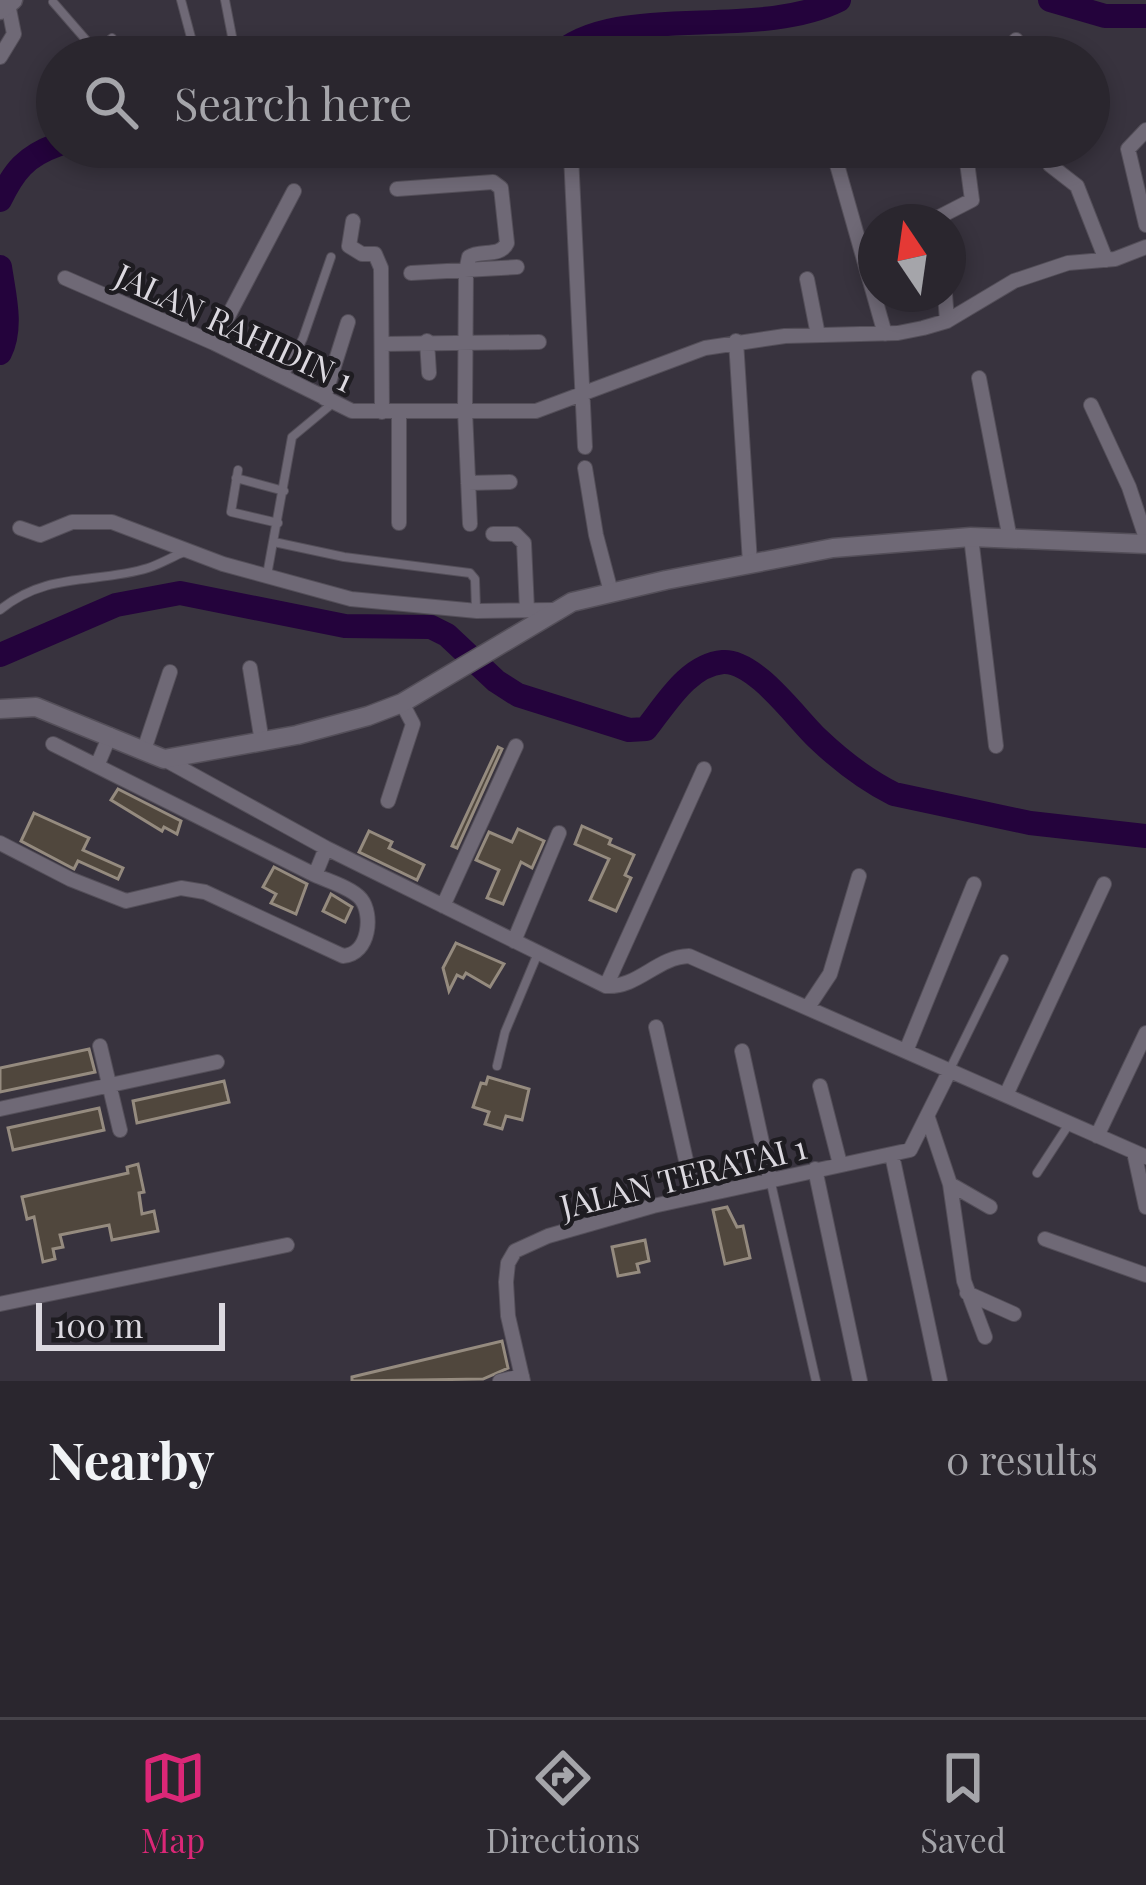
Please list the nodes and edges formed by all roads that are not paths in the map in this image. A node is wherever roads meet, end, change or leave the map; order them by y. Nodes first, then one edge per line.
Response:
1 (181, 0) edge
2 (225, 0) edge
3 (54, 1) edge
4 (7, 4) edge
5 (83, 36) edge
6 (191, 36) edge
7 (232, 36) edge
8 (0, 57) edge
9 (1146, 130) edge
10 (572, 168) edge
11 (838, 168) edge
12 (968, 168) edge
13 (1054, 168) edge
14 (397, 189) dead end
15 (293, 190) dead end
16 (966, 204) edge
17 (353, 221) dead end
18 (1146, 224) edge
19 (1146, 247) edge
20 (331, 257) dead end
21 (1106, 260) junction
22 (517, 267) dead end
23 (466, 271) junction
24 (411, 272) dead end
25 (65, 278) dead end
26 (807, 279) dead end
27 (945, 312) edge
28 (946, 321) junction
29 (349, 322) dead end
30 (885, 334) junction
31 (818, 335) junction
32 (427, 341) junction
33 (468, 341) junction
34 (736, 341) junction
35 (538, 342) dead end
36 (214, 343) junction
37 (382, 344) junction
38 (429, 373) dead end
39 (284, 378) junction
40 (979, 378) dead end
41 (582, 395) junction
42 (328, 401) junction
43 (1091, 405) dead end
44 (465, 411) junction
45 (382, 412) junction
46 (399, 412) junction
47 (585, 447) dead end
48 (585, 468) dead end
49 (511, 482) dead end
50 (468, 483) junction
51 (284, 491) junction
52 (278, 523) junction
53 (399, 523) dead end
54 (470, 524) dead end
55 (20, 528) dead end
56 (493, 534) dead end
57 (971, 537) junction
58 (1010, 539) junction
59 (1146, 541) edge
60 (274, 542) junction
61 (185, 551) junction
62 (749, 563) junction
63 (267, 576) junction
64 (611, 592) junction
65 (562, 606) junction
66 (0, 610) edge
67 (476, 610) junction
68 (527, 610) junction
69 (250, 668) dead end
70 (170, 672) dead end
71 (402, 704) junction
72 (0, 709) edge
73 (110, 735) junction
74 (262, 742) junction
75 (53, 744) dead end
76 (516, 746) dead end
77 (996, 746) dead end
78 (144, 750) junction
79 (164, 759) junction
80 (97, 766) junction
81 (704, 769) dead end
82 (388, 801) dead end
83 (559, 833) dead end
84 (0, 843) edge
85 (326, 848) junction
86 (315, 875) junction
87 (859, 876) dead end
88 (974, 884) dead end
89 (1104, 884) dead end
90 (443, 906) junction
91 (514, 941) junction
92 (538, 952) junction
93 (1004, 958) dead end
94 (605, 986) junction
95 (808, 1007) junction
96 (656, 1027) dead end
97 (1146, 1033) edge
98 (100, 1046) dead end
99 (906, 1051) junction
100 (742, 1052) dead end
101 (217, 1062) dead end
102 (497, 1066) dead end
103 (950, 1070) junction
104 (109, 1086) junction
105 (820, 1086) dead end
106 (1006, 1095) junction
107 (0, 1109) edge
108 (928, 1118) junction
109 (1070, 1123) junction
110 (119, 1130) dead end
111 (1097, 1136) junction
112 (892, 1155) junction
113 (1140, 1155) edge
114 (840, 1164) junction
115 (815, 1169) junction
116 (1037, 1173) dead end
117 (770, 1179) junction
118 (950, 1184) junction
119 (694, 1196) junction
120 (990, 1207) dead end
121 (1146, 1207) edge
122 (1045, 1239) dead end
123 (287, 1245) dead end
124 (1146, 1275) edge
125 (967, 1293) junction
126 (0, 1304) edge
127 (1014, 1314) dead end
128 (985, 1337) dead end
129 (523, 1379) edge
130 (500, 1381) edge
131 (816, 1381) edge
132 (860, 1381) edge
133 (940, 1381) edge

1 - 6 lane
2 - 7 lane
3 - 5 lane
4 - 8 street
9 - 18 street
10 - 41 street
11 - 30 street
12 - 16 street
13 - 21 street
14 - 23 street
15 - 36 street
17 - 37 street
19 - 21 street, JALAN RAHIDIN 1
20 - 39 lane
21 - 28 street, JALAN RAHIDIN 1
22 - 23 street
23 - 24 street
23 - 33 street
25 - 36 street, JALAN RAHIDIN 1
26 - 31 street
27 - 28 street
28 - 30 street, JALAN RAHIDIN 1
29 - 42 street
30 - 31 street, JALAN RAHIDIN 1
31 - 34 street, JALAN RAHIDIN 1
32 - 33 street
32 - 37 street
32 - 38 street
33 - 35 street
33 - 44 street
34 - 41 street, JALAN RAHIDIN 1
34 - 62 street
36 - 39 street, JALAN RAHIDIN 1
37 - 45 street
39 - 42 street, JALAN RAHIDIN 1
40 - 58 street
41 - 44 street, JALAN RAHIDIN 1
41 - 47 street
42 - 45 street, JALAN RAHIDIN 1
42 - 51 lane
43 - 59 street
44 - 46 street, JALAN RAHIDIN 1
44 - 50 street
45 - 46 street, JALAN RAHIDIN 1
46 - 53 street
48 - 64 street
49 - 50 street
50 - 54 street
51 - 52 lane
51 - 52 lane
52 - 60 lane
55 - 61 street
56 - 68 street
57 - 58 street
57 - 62 street
57 - 77 street
58 - 59 street
60 - 63 lane
60 - 67 lane
61 - 63 street
61 - 66 lane
62 - 64 street
63 - 67 street
64 - 65 street
65 - 68 street
65 - 71 street
67 - 68 street
69 - 74 street
70 - 78 street
71 - 74 street
71 - 82 street
72 - 73 street
73 - 78 street
73 - 80 street
74 - 79 street
75 - 80 street
76 - 90 street
78 - 79 street
79 - 85 street
80 - 86 street
81 - 94 street
83 - 91 street
84 - 86 street
85 - 86 street
85 - 90 street
87 - 95 street
88 - 99 street
89 - 106 street
90 - 91 street
91 - 92 street
92 - 94 street
92 - 102 lane
93 - 103 lane
94 - 95 street
95 - 99 street
96 - 119 street
97 - 111 street
98 - 104 street
99 - 103 street
100 - 117 street
101 - 104 street
103 - 106 street
103 - 108 street
104 - 107 street
104 - 110 street
105 - 114 street
106 - 109 street
108 - 112 street
108 - 118 street
109 - 111 street
109 - 116 lane
111 - 113 street
112 - 114 street, JALAN TERATAI 1
112 - 133 street
113 - 121 street
114 - 115 street, JALAN TERATAI 1
115 - 117 street, JALAN TERATAI 1
115 - 132 street
117 - 119 street, JALAN TERATAI 1
117 - 131 lane
118 - 120 street
118 - 125 street
119 - 129 street, JALAN TERATAI 1
122 - 124 street
123 - 126 street
125 - 127 street
125 - 128 street
129 - 130 street

